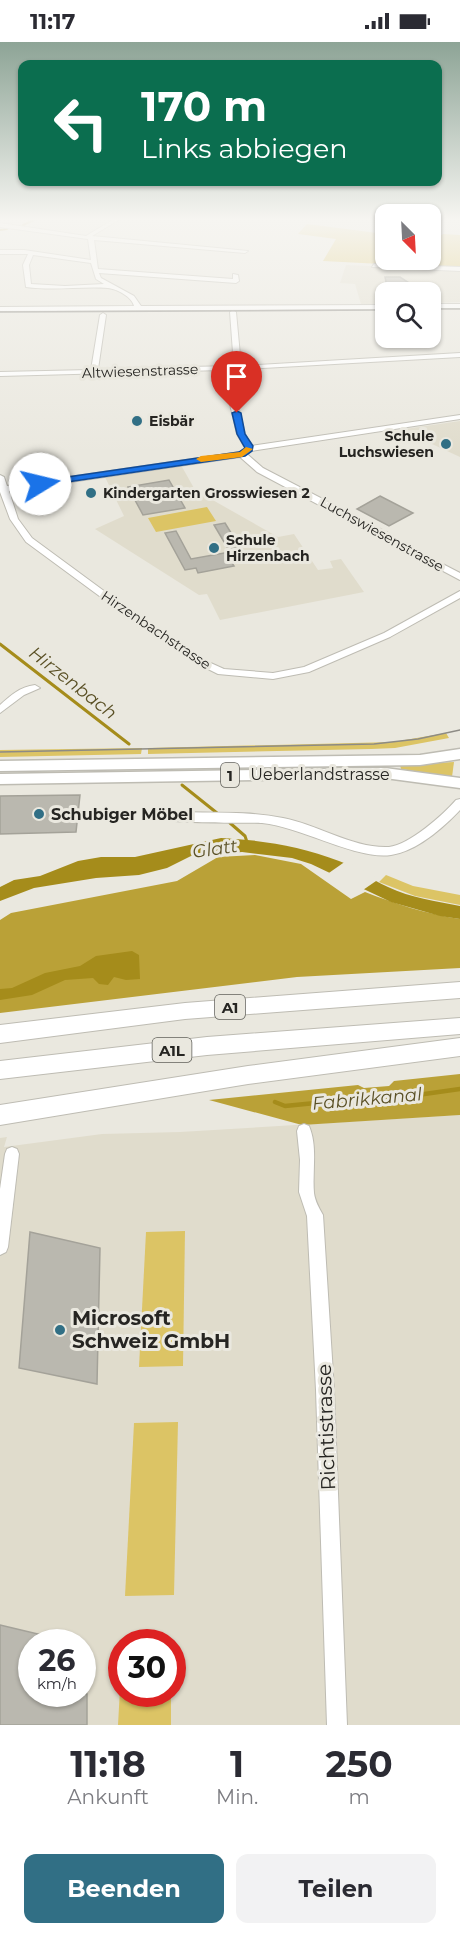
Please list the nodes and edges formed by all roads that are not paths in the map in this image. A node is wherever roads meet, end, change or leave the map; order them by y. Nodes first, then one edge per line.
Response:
1 (133, 298) edge
2 (441, 306) edge
3 (460, 306) edge
4 (375, 307) edge
5 (138, 308) junction
6 (0, 309) edge
7 (233, 312) dead end
8 (103, 315) dead end
9 (460, 355) edge
10 (238, 368) junction
11 (225, 369) junction
12 (94, 373) junction
13 (0, 374) edge
14 (460, 417) edge
15 (249, 451) junction
16 (0, 477) edge
17 (2, 490) edge
18 (460, 578) edge
19 (460, 594) edge
20 (35, 688) dead end
21 (0, 710) edge
22 (460, 754) edge
23 (460, 762) edge
24 (0, 766) edge
25 (460, 778) edge
26 (0, 779) edge
27 (460, 783) edge
28 (460, 803) edge
29 (150, 814) dead end
30 (460, 990) edge
31 (460, 1026) edge
32 (0, 1034) edge
33 (460, 1047) edge
34 (61, 1062) junction
35 (0, 1070) edge
36 (0, 1078) edge
37 (45, 1107) junction
38 (0, 1109) edge
39 (0, 1115) edge
40 (304, 1131) dead end
41 (12, 1154) dead end
42 (0, 1247) edge
43 (337, 1725) edge

1 - 5 street
2 - 3 street
4 - 5 street
5 - 6 street
7 - 10 street
8 - 12 street
9 - 10 street, Altwiesenstrasse
10 - 11 street, Altwiesenstrasse
11 - 12 street, Altwiesenstrasse
11 - 15 street, Luchswiesenstrasse
12 - 13 street, Altwiesenstrasse
14 - 15 street
15 - 17 street
15 - 18 street, Luchswiesenstrasse
16 - 17 street, Hirzenbachstrasse
17 - 19 street, Hirzenbachstrasse
20 - 21 street
22 - 24 main road, Ueberlandstrasse / 1
23 - 25 main road
26 - 27 main road, Ueberlandstrasse / 1
28 - 29 street
30 - 32 highway, A1
31 - 34 highway, A1L
33 - 37 highway
34 - 35 highway, A1L
34 - 36 highway
37 - 38 highway
37 - 39 highway
40 - 43 street, Richtistrasse
41 - 42 street

